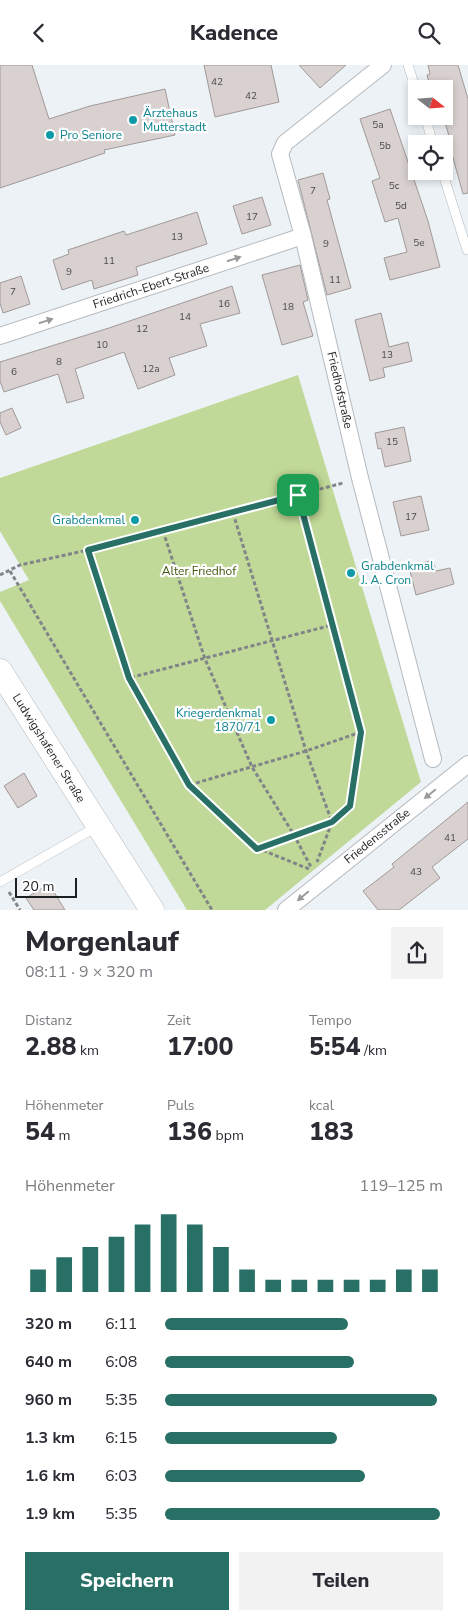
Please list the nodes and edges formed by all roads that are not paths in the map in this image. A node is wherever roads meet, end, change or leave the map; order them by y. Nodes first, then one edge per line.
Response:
1 (383, 65) edge
2 (408, 65) edge
3 (413, 80) edge
4 (445, 180) edge
5 (303, 236) junction
6 (467, 250) edge
7 (0, 336) edge
8 (0, 671) edge
9 (433, 759) dead end
10 (468, 764) edge
11 (98, 825) junction
12 (1, 881) edge
13 (152, 910) edge
14 (286, 910) edge

1 - 5 street, Friedhofstraße
2 - 3 lane
4 - 6 lane
7 -> 5 street, Friedrich-Ebert-Straße
5 - 9 street, Friedhofstraße
8 - 11 main road, Ludwigshafener Straße
10 -> 14 street, Friedensstraße
11 - 12 lane
11 - 13 main road, Ludwigshafener Straße

